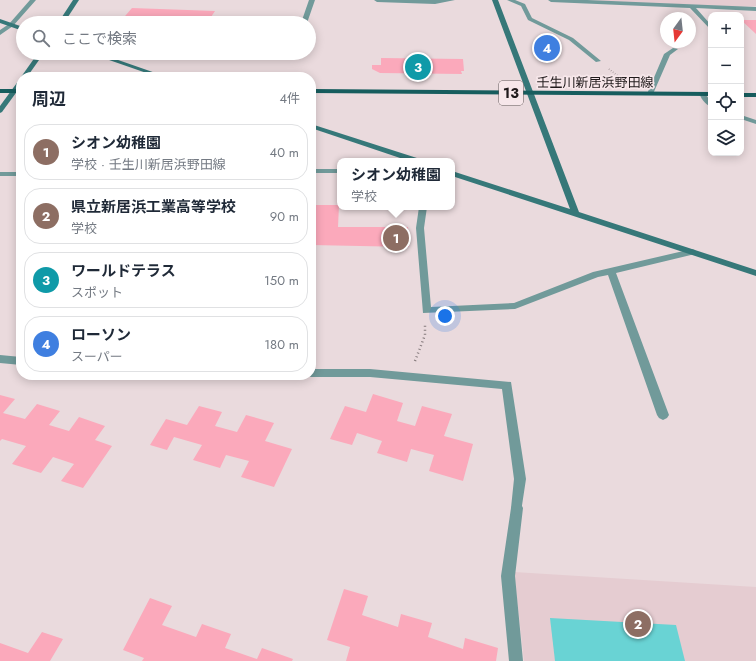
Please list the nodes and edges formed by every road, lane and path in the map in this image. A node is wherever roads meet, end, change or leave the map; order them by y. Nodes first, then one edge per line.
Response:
1 (32, 0) edge
2 (76, 0) edge
3 (312, 0) edge
4 (377, 0) edge
5 (452, 0) edge
6 (495, 0) edge
7 (510, 0) edge
8 (551, 0) edge
9 (692, 7) junction
10 (756, 9) edge
11 (18, 16) edge
12 (66, 16) edge
13 (306, 16) edge
14 (16, 18) edge
15 (0, 21) edge
16 (10, 25) junction
17 (708, 25) edge
18 (16, 27) edge
19 (0, 33) edge
20 (675, 49) dead end
21 (36, 60) edge
22 (113, 60) edge
23 (598, 61) joint
24 (28, 72) edge
25 (149, 72) edge
26 (626, 81) dead end
27 (0, 91) edge
28 (16, 91) edge
29 (316, 91) edge
30 (16, 93) edge
31 (530, 93) junction
32 (650, 94) junction
33 (702, 94) junction
34 (708, 94) edge
35 (744, 95) edge
36 (756, 95) edge
37 (708, 101) edge
38 (0, 111) edge
39 (744, 118) edge
40 (756, 122) edge
41 (316, 128) edge
42 (408, 158) edge
43 (337, 170) edge
44 (316, 171) edge
45 (0, 174) edge
46 (16, 174) edge
47 (455, 174) edge
48 (423, 210) edge
49 (576, 215) junction
50 (692, 252) junction
51 (611, 271) junction
52 (756, 273) edge
53 (426, 311) junction
54 (0, 359) edge
55 (16, 361) edge
56 (316, 373) edge
57 (409, 377) junction
58 (663, 415) dead end
59 (516, 661) edge

1 - 11 street
2 - 12 street
3 - 13 street
4 - 5 street
6 - 31 street
7 - 23 street
8 - 9 street
9 - 10 street
9 - 17 street
14 - 16 street
15 - 16 street
16 - 18 street
16 - 19 street
20 - 32 street
21 - 24 street
22 - 25 street
23 - 26 path
27 - 28 main road
29 - 31 main road, 壬生川新居浜野田線 / 13
30 - 38 street
31 - 32 main road, 壬生川新居浜野田線 / 13
31 - 49 street
32 - 33 main road, 壬生川新居浜野田線 / 13
33 - 34 main road, 壬生川新居浜野田線 / 13
33 - 37 street
35 - 36 main road
39 - 40 street
41 - 42 street
43 - 44 street
45 - 46 street
47 - 49 street
48 - 53 street
49 - 50 street
50 - 51 street
50 - 52 street
51 - 53 street
51 - 58 street
53 - 57 path
54 - 55 street
56 - 57 street
57 - 59 street

